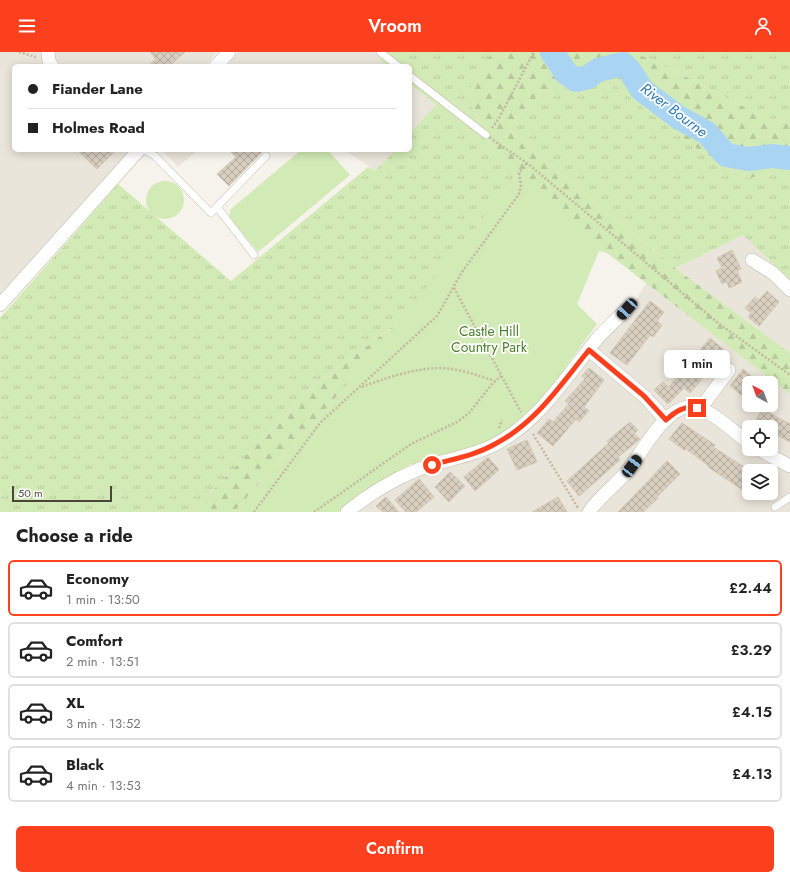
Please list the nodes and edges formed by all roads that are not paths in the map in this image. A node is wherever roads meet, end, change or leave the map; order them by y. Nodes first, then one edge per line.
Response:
1 (229, 52) edge
2 (380, 52) edge
3 (218, 64) edge
4 (395, 64) edge
5 (412, 78) edge
6 (486, 135) road end
7 (137, 152) edge
8 (147, 152) edge
9 (266, 156) dead end
10 (217, 207) junction
11 (254, 256) dead end
12 (752, 260) dead end
13 (790, 290) edge
14 (0, 305) edge
15 (627, 309) dead end
16 (589, 350) junction
17 (729, 370) dead end
18 (700, 409) junction
19 (666, 420) junction
20 (742, 438) edge
21 (771, 456) edge
22 (790, 466) edge
23 (790, 497) edge
24 (775, 507) dead end
25 (347, 512) edge
26 (589, 512) edge

1 - 3 street
2 - 4 lane
5 - 6 lane
7 - 14 street
8 - 10 lane
9 - 10 lane
10 - 11 lane
12 - 13 street
15 - 16 street
16 - 19 street
16 - 25 street
17 - 18 street
18 - 19 street
18 - 20 street
19 - 26 street
21 - 22 street
23 - 24 lane

